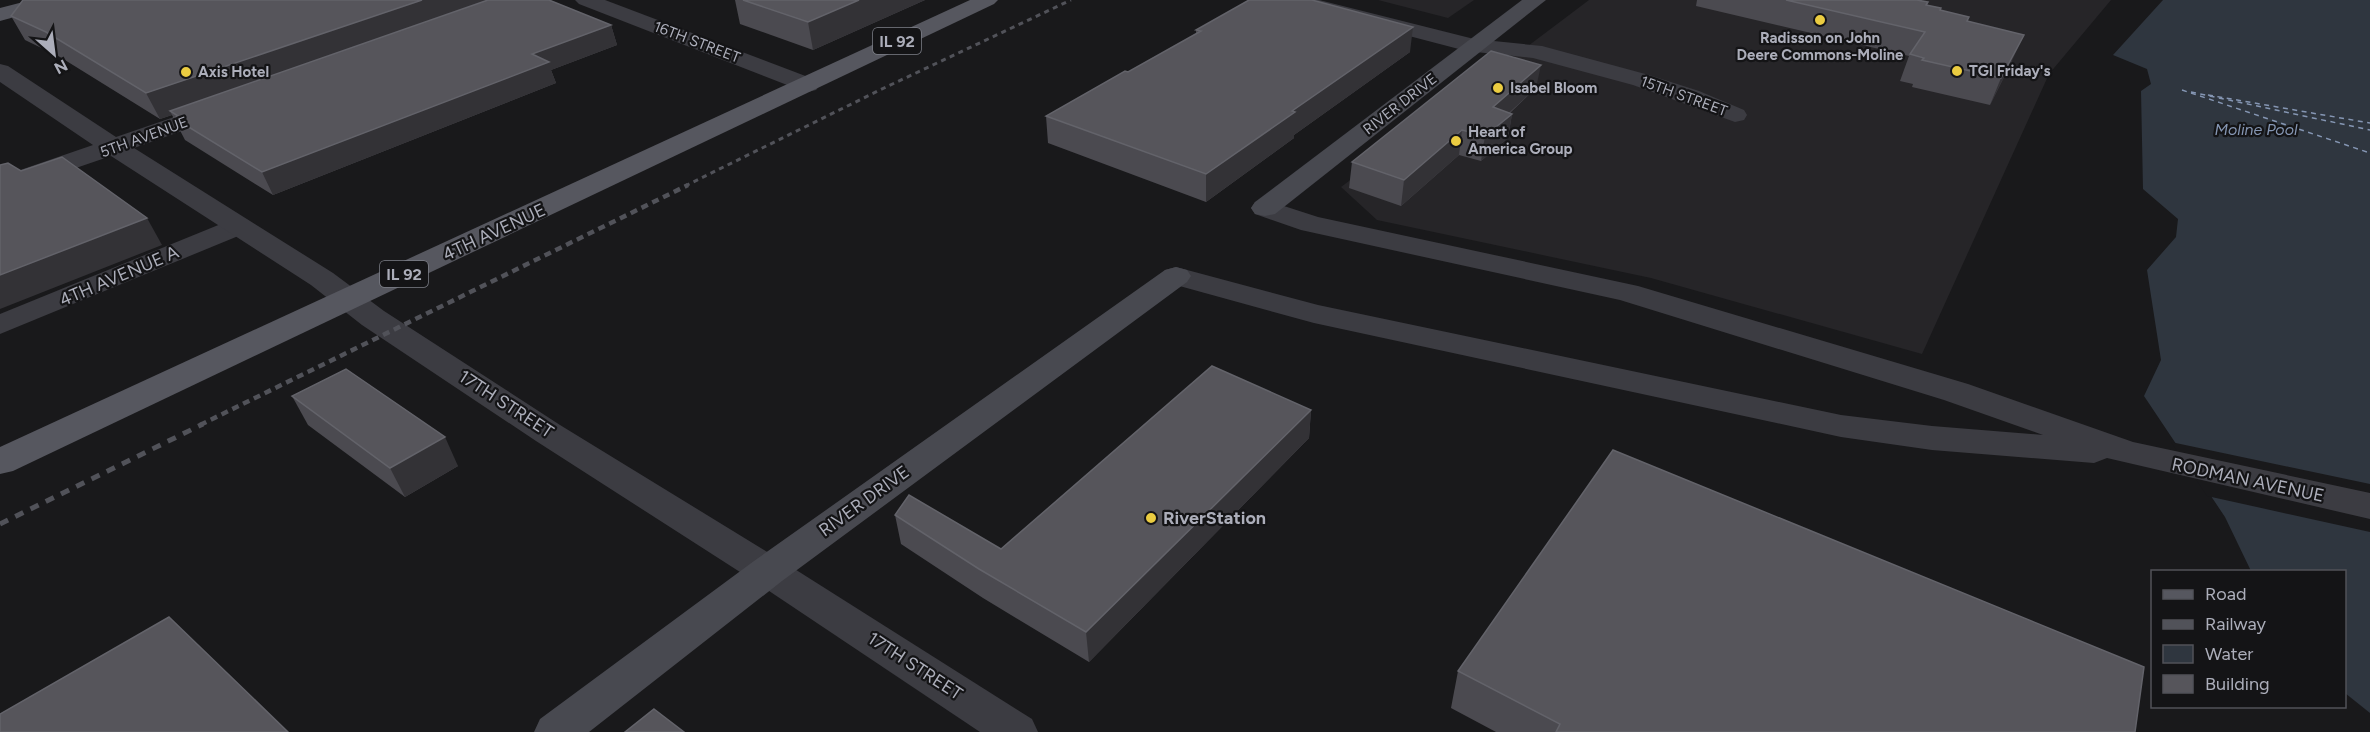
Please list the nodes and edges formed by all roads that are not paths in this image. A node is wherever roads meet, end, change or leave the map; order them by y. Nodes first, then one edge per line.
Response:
1 (55, 0) edge
2 (586, 0) edge
3 (987, 0) edge
4 (1294, 0) edge
5 (1535, 0) edge
6 (0, 15) edge
7 (1474, 46) junction
8 (0, 70) edge
9 (808, 85) junction
10 (236, 104) edge
11 (115, 148) junction
12 (0, 186) edge
13 (1265, 208) joint
14 (238, 226) junction
15 (1176, 276) joint
16 (350, 299) junction
17 (0, 325) edge
18 (2126, 452) junction
19 (0, 462) edge
20 (2370, 506) edge
21 (768, 571) junction
22 (556, 732) edge
23 (1016, 732) edge

1 - 6 main road
2 - 9 street, 16TH STREET
3 - 9 main road, 4TH AVENUE / IL 92
4 - 7 street, 15TH STREET
5 - 7 main road, RIVER DRIVE
7 - 7 street, 15TH STREET
7 - 13 main road, RIVER DRIVE
8 - 11 street, 17TH STREET
9 - 16 main road, 4TH AVENUE / IL 92
10 - 11 street, 5TH AVENUE
11 - 12 street, 5TH AVENUE
11 - 14 street, 17TH STREET
13 - 18 street
14 - 16 street, 17TH STREET
14 - 17 street, 4TH AVENUE A
15 - 18 street
15 - 21 main road, RIVER DRIVE
16 - 19 main road, 4TH AVENUE / IL 92
16 - 21 street, 17TH STREET
18 - 20 street, RODMAN AVENUE
21 - 22 main road, RIVER DRIVE
21 - 23 street, 17TH STREET

